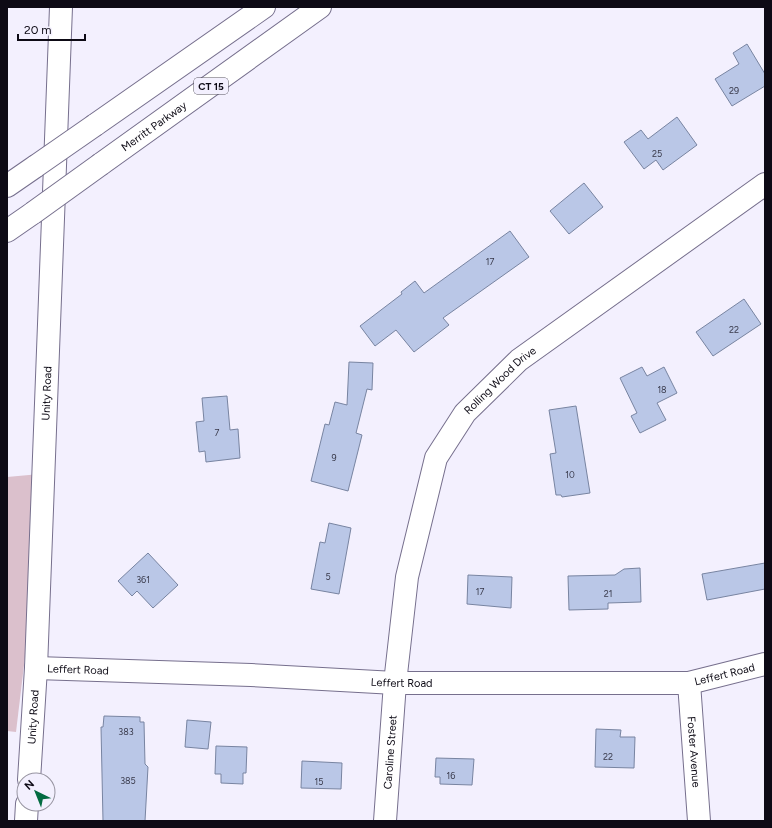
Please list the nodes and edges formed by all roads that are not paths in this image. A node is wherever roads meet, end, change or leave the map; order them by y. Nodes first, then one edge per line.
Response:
1 (61, 7) edge
2 (264, 7) edge
3 (320, 7) edge
4 (765, 184) edge
5 (7, 186) edge
6 (7, 231) edge
7 (765, 664) edge
8 (36, 668) junction
9 (395, 683) junction
10 (689, 683) junction
11 (30, 772) edge
12 (385, 821) edge
13 (699, 821) edge

1 - 8 main road, Unity Road
2 - 5 main road, bridge
3 - 6 main road, Merritt Parkway / CT 15, bridge
4 - 9 main road, Rolling Wood Drive
7 - 10 main road, Leffert Road
8 - 9 main road, Leffert Road
8 - 11 main road, Unity Road
9 - 10 main road, Leffert Road
9 - 12 main road, Caroline Street
10 - 13 main road, Foster Avenue

